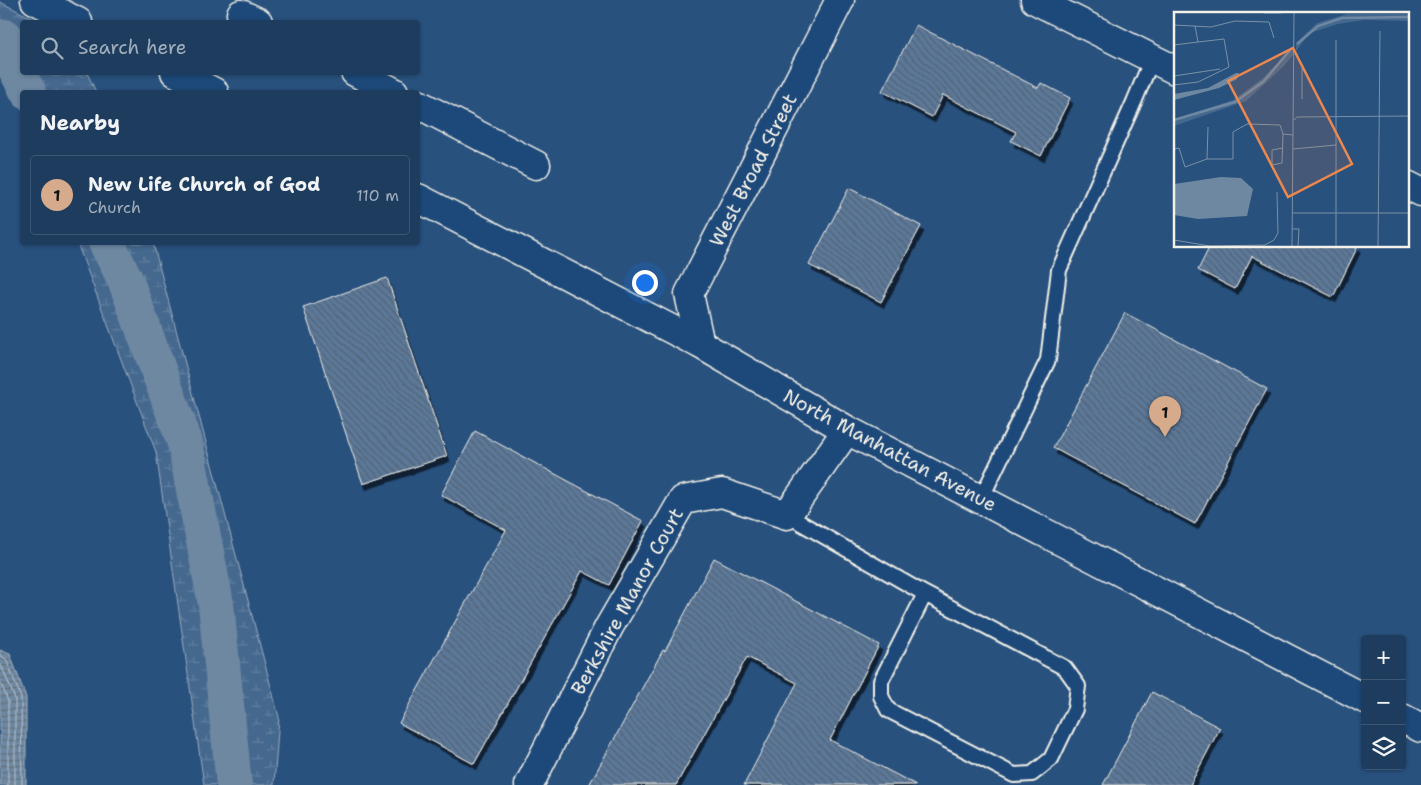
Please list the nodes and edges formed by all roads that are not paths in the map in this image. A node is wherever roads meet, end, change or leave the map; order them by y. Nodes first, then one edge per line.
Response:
1 (35, 0) edge
2 (840, 0) edge
3 (1035, 0) edge
4 (74, 20) edge
5 (1163, 65) edge
6 (181, 75) edge
7 (360, 75) edge
8 (210, 90) edge
9 (387, 90) edge
10 (420, 105) edge
11 (536, 165) dead end
12 (1408, 186) edge
13 (1421, 192) edge
14 (420, 199) edge
15 (700, 344) junction
16 (847, 430) junction
17 (981, 500) junction
18 (786, 515) junction
19 (925, 594) junction
20 (1361, 697) edge
21 (1406, 720) edge
22 (1421, 728) edge
23 (529, 785) edge

1 - 4 street
2 - 15 street, West Broad Street
3 - 5 street
5 - 17 lane
6 - 8 street
7 - 9 street
10 - 11 street
12 - 13 street
14 - 15 street, North Manhattan Avenue
15 - 16 street, North Manhattan Avenue
16 - 17 street, North Manhattan Avenue
16 - 18 street
17 - 20 street, North Manhattan Avenue
18 - 19 lane
18 - 23 street, Berkshire Manor Court
19 - 19 lane
21 - 22 street

